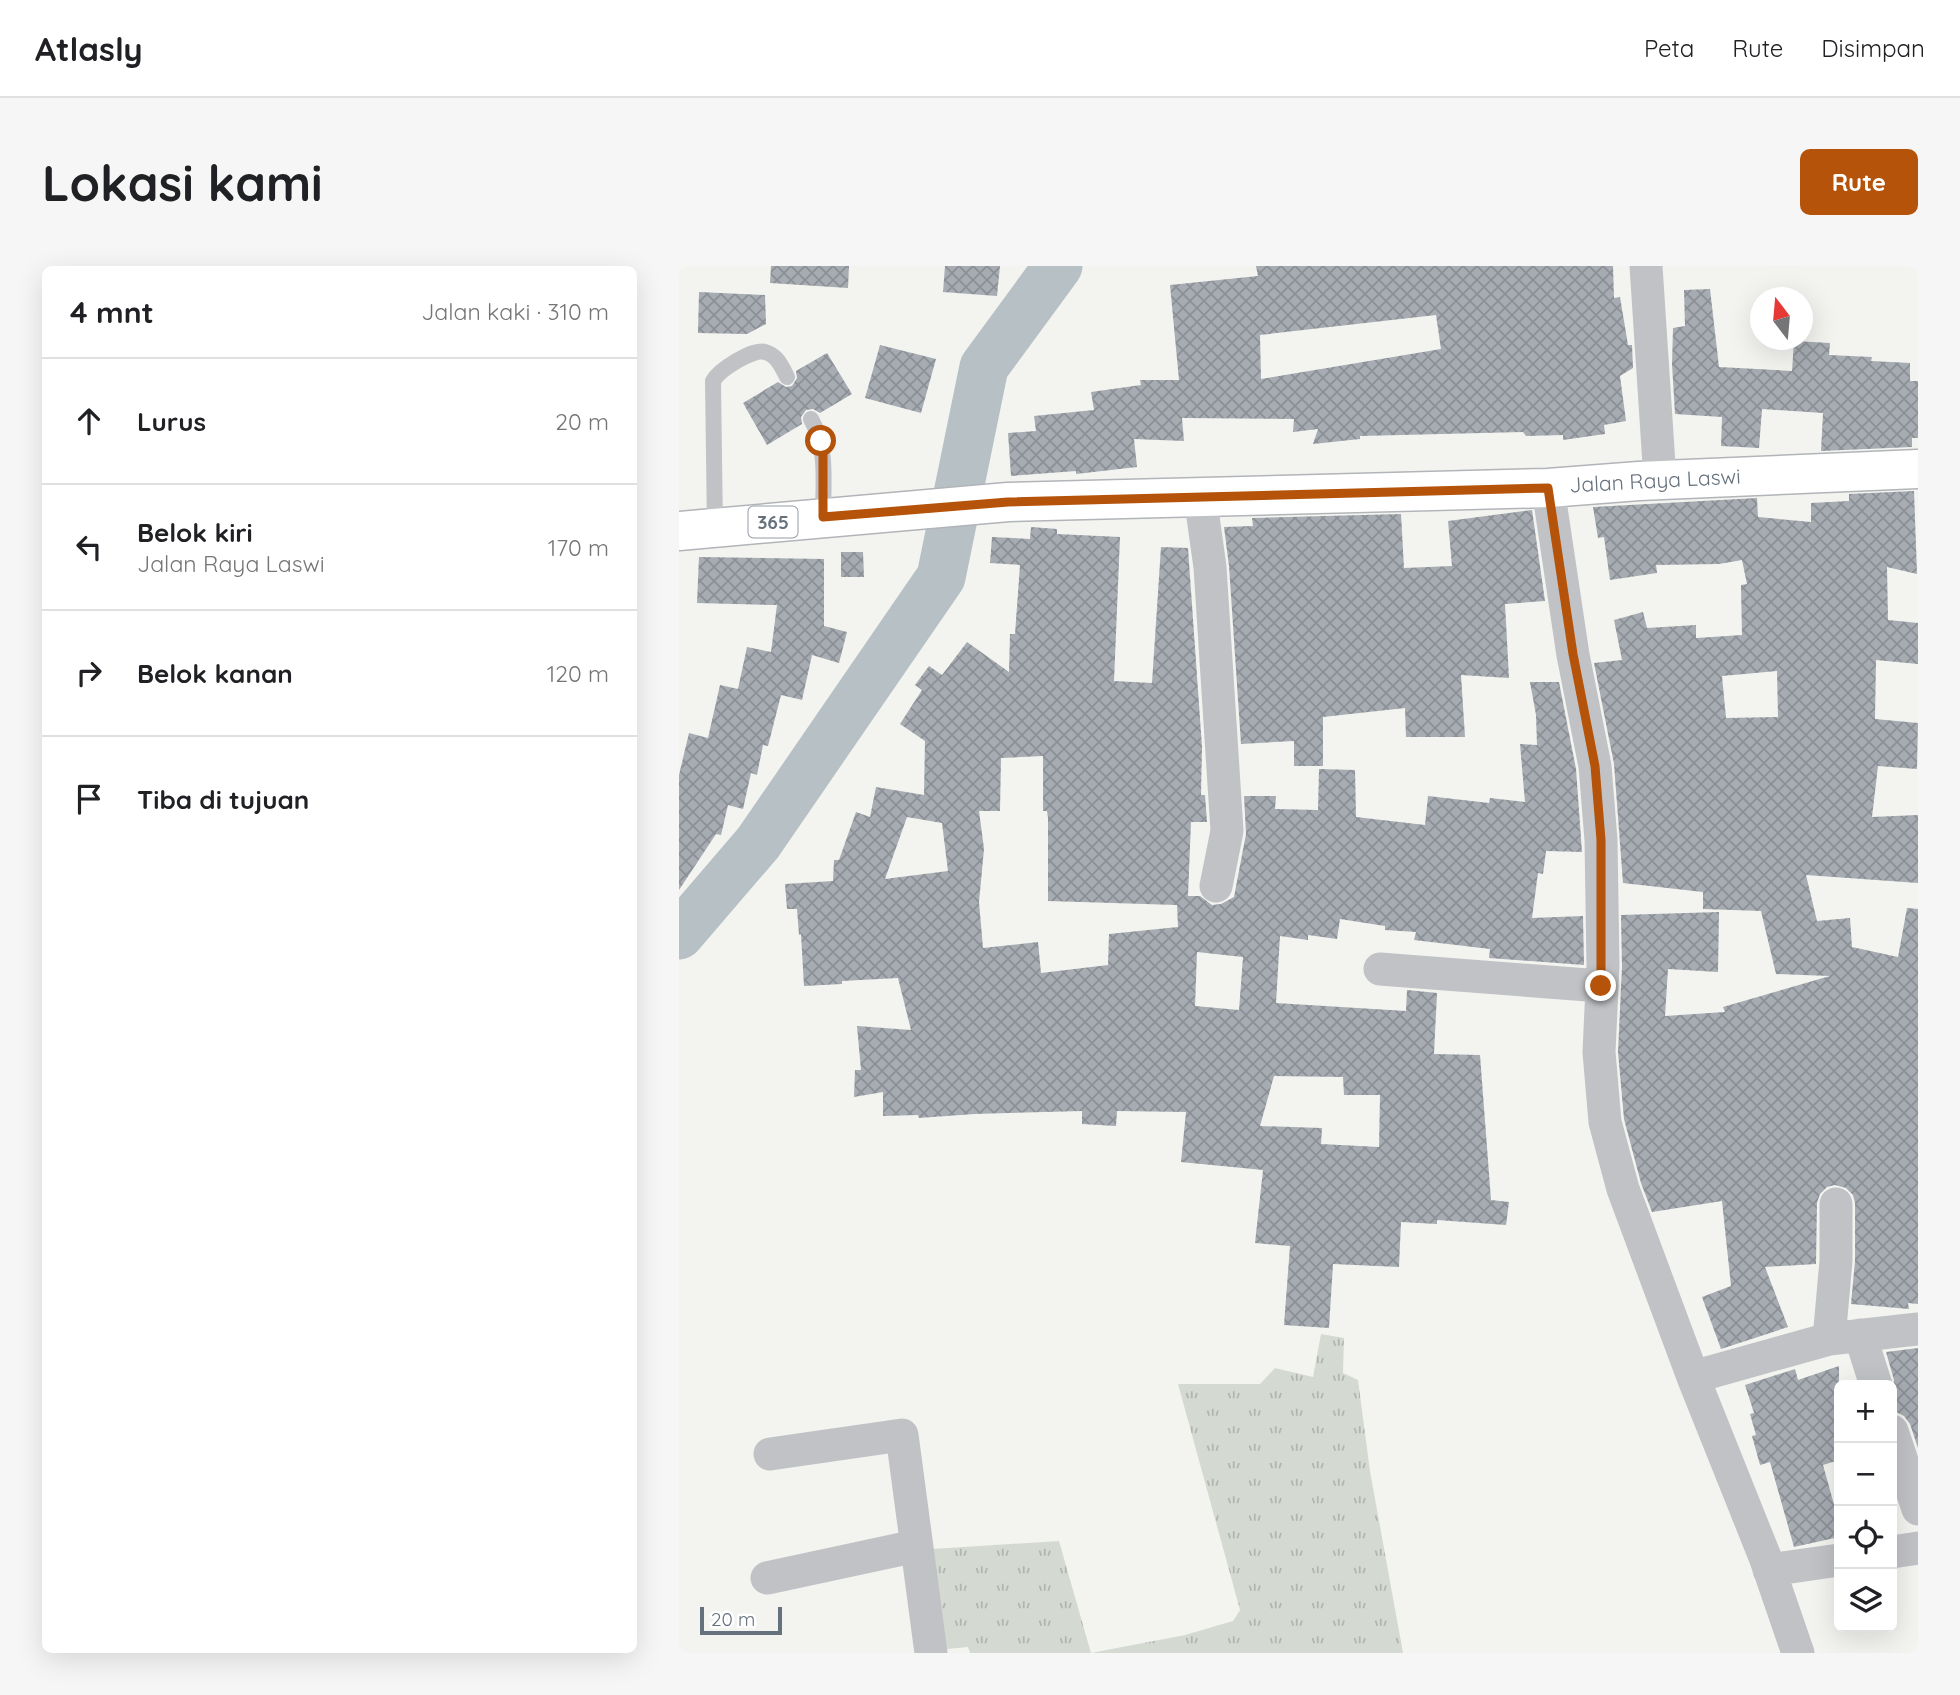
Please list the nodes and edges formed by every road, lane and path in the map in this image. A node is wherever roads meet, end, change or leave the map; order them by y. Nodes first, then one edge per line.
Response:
1 (1646, 266) edge
2 (787, 376) dead end
3 (811, 419) dead end
4 (1918, 469) edge
5 (1660, 480) junction
6 (1548, 488) junction
7 (1200, 496) junction
8 (823, 517) junction
9 (697, 530) edge
10 (1216, 886) dead end
11 (1380, 969) dead end
12 (1601, 986) junction
13 (1836, 1204) dead end
14 (1918, 1329) edge
15 (1844, 1337) junction
16 (1693, 1377) junction
17 (1874, 1380) edge
18 (1897, 1440) edge
19 (770, 1454) dead end
20 (1910, 1462) edge
21 (1918, 1509) edge
22 (916, 1546) junction
23 (1918, 1548) edge
24 (1897, 1551) edge
25 (1834, 1561) edge
26 (1769, 1570) junction
27 (767, 1578) dead end
28 (930, 1653) edge
29 (1797, 1653) edge

1 - 5 street
2 - 9 lane
3 - 8 lane
4 - 5 main road, Jalan Raya Laswi / 365
5 - 6 main road, Jalan Raya Laswi / 365
6 - 7 main road, Jalan Raya Laswi / 365
6 - 12 street
7 - 8 main road, Jalan Raya Laswi / 365
7 - 10 street
8 - 9 main road, Jalan Raya Laswi / 365
11 - 12 street
12 - 16 street
13 - 15 street
14 - 15 street
15 - 16 street
15 - 17 street
16 - 26 street
18 - 20 street
19 - 22 street
20 - 21 street
22 - 27 street
22 - 28 street
23 - 24 street
25 - 26 street
26 - 29 street

